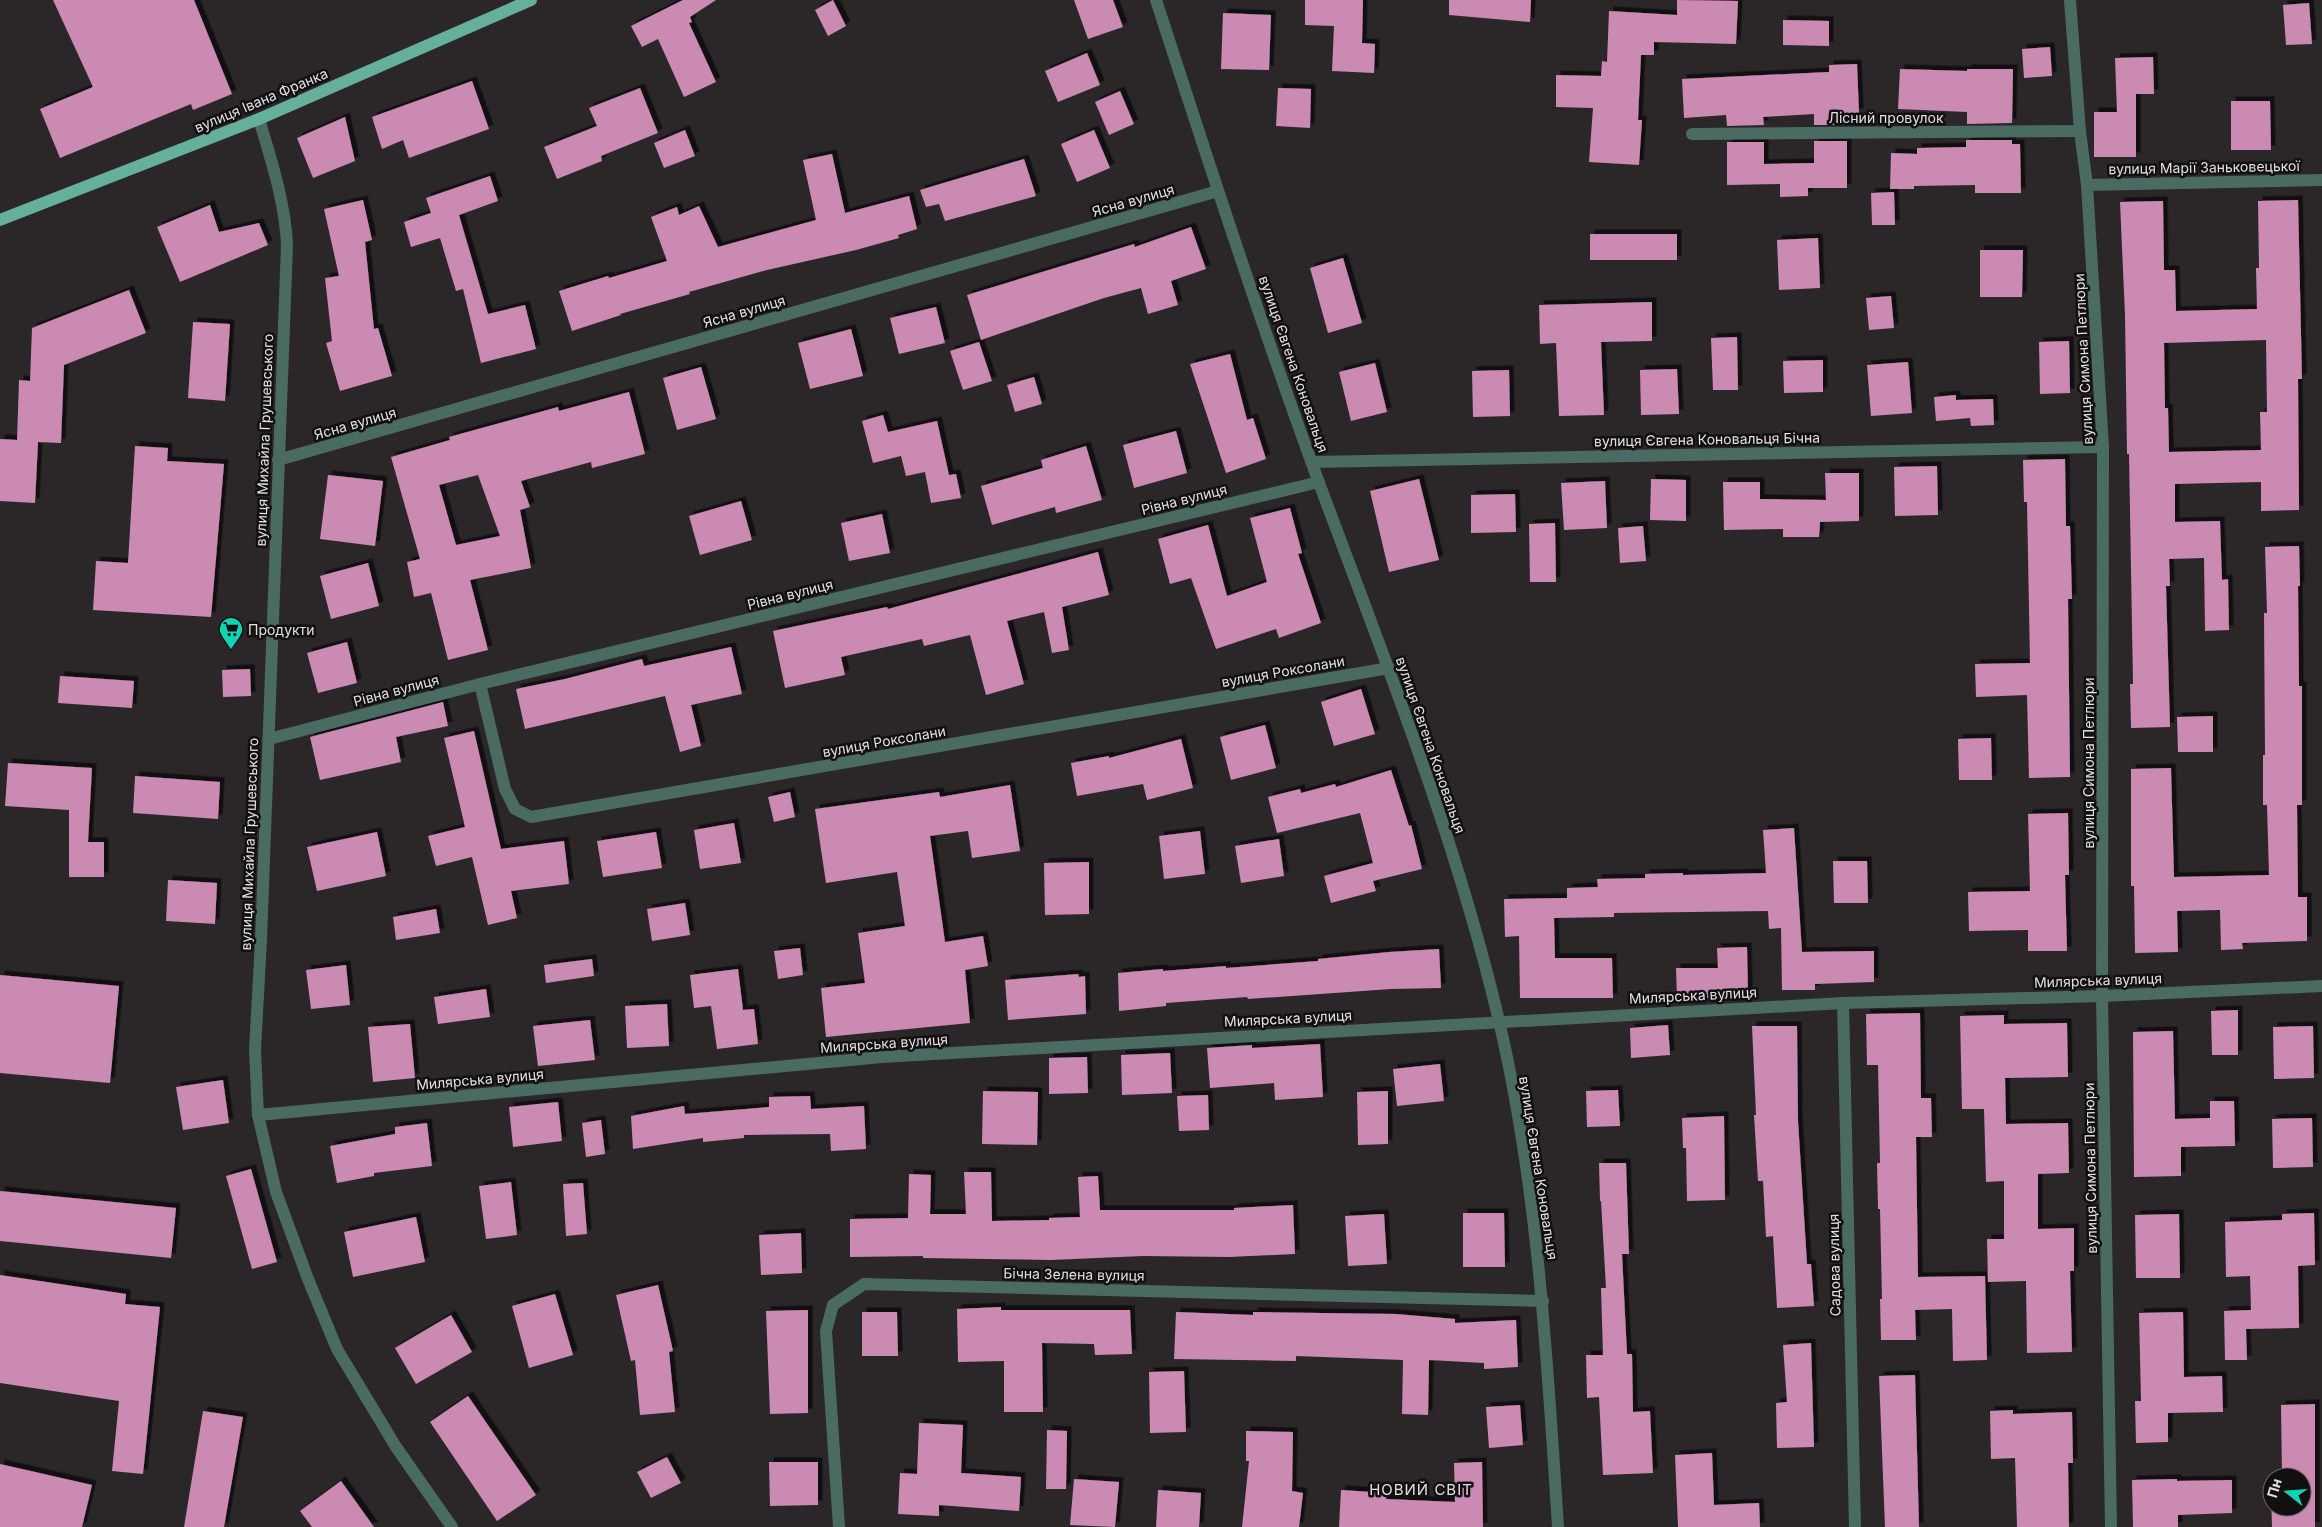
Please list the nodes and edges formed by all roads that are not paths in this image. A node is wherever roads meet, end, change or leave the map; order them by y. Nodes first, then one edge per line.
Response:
1 (531, 0) edge
2 (1156, 0) edge
3 (2070, 0) edge
4 (259, 119) junction
5 (2080, 131) junction
6 (1692, 134) dead end
7 (2322, 180) edge
8 (2086, 185) junction
9 (1218, 191) junction
10 (0, 220) edge
11 (2103, 447) junction
12 (278, 460) junction
13 (1312, 462) junction
14 (1320, 482) junction
15 (1388, 668) junction
16 (480, 684) junction
17 (268, 738) junction
18 (2322, 986) edge
19 (2102, 996) junction
20 (1844, 1002) junction
21 (1499, 1021) junction
22 (258, 1115) junction
23 (1543, 1301) junction
24 (452, 1527) edge
25 (839, 1527) edge
26 (1558, 1527) edge
27 (1854, 1527) edge
28 (2111, 1527) edge

1 - 4 main road, вулиця Івана Франка
2 - 9 street, вулиця Євгена Коновальця
3 - 5 street, вулиця Симона Петлюри
4 - 10 main road, вулиця Івана Франка
4 - 12 street, вулиця Михайла Грушевського
5 - 6 street, Лісний провулок
5 - 8 street, вулиця Симона Петлюри
7 - 8 street, вулиця Марії Заньковецької
8 - 11 street, вулиця Симона Петлюри
9 - 12 street, Ясна вулиця
9 - 13 street, вулиця Євгена Коновальця
11 - 13 street, вулиця Євгена Коновальця Бічна
11 - 19 street, вулиця Симона Петлюри
12 - 17 street, вулиця Михайла Грушевського
13 - 14 street, вулиця Євгена Коновальця
14 - 15 street, вулиця Євгена Коновальця
14 - 16 street, Рівна вулиця
15 - 16 street, вулиця Роксолани
15 - 21 street, вулиця Євгена Коновальця
16 - 17 street, Рівна вулиця
17 - 22 street, вулиця Михайла Грушевського
18 - 19 street, Милярська вулиця
19 - 20 street, Милярська вулиця
19 - 28 street, вулиця Симона Петлюри
20 - 21 street, Милярська вулиця
20 - 27 street, Садова вулиця
21 - 22 street, Милярська вулиця
21 - 23 street, вулиця Євгена Коновальця
22 - 24 street, вулиця Михайла Грушевського
23 - 25 street, Бічна Зелена вулиця
23 - 26 street, вулиця Євгена Коновальця

